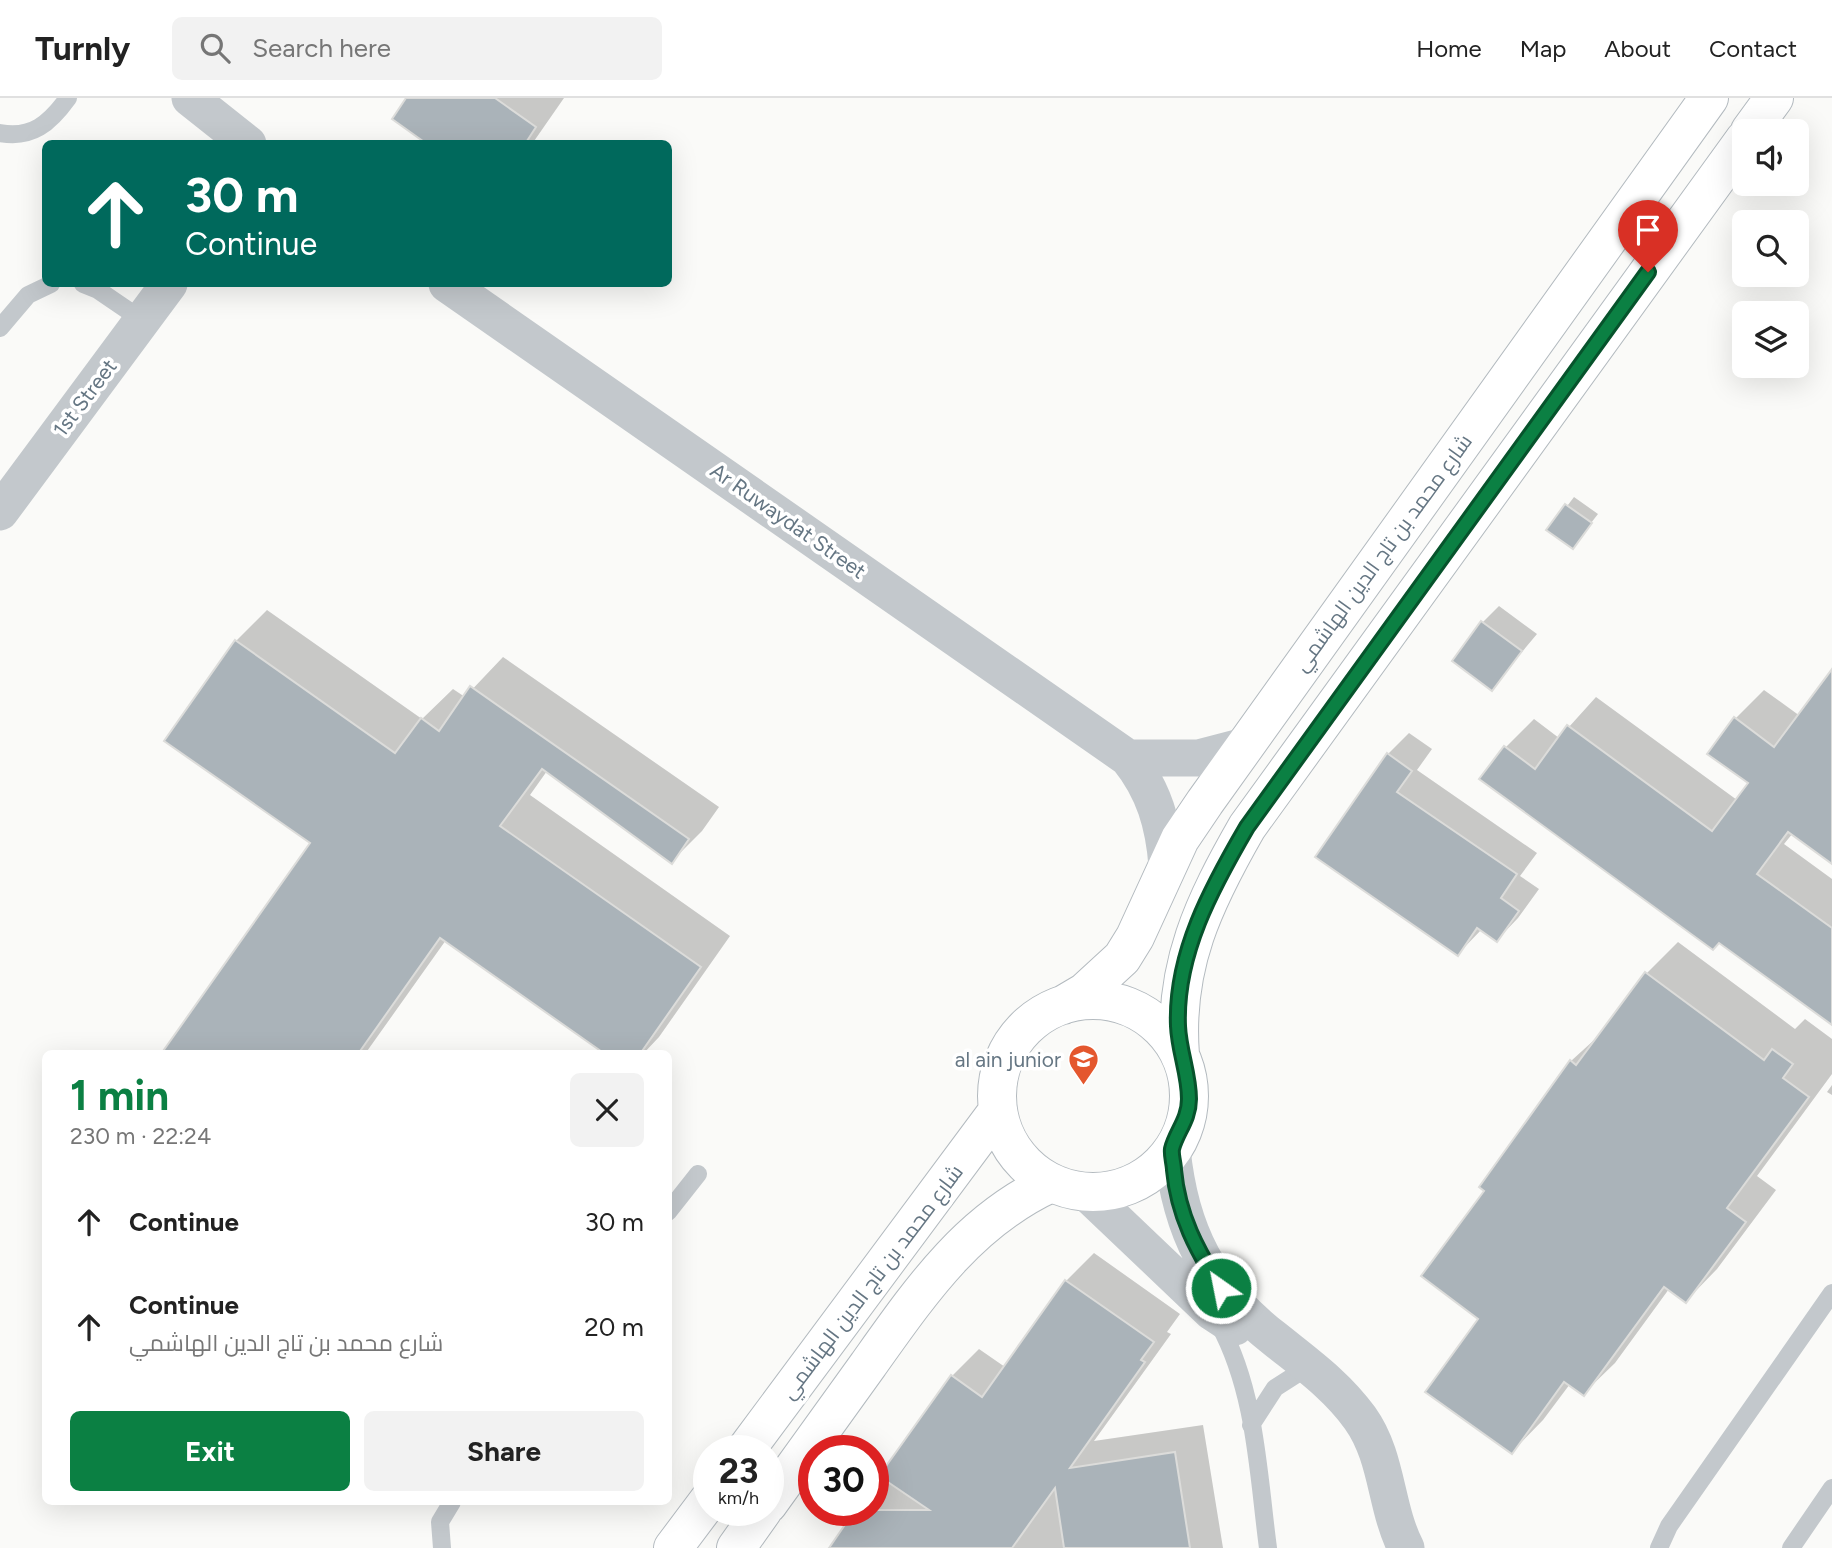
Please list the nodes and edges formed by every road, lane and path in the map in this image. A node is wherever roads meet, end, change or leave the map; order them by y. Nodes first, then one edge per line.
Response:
1 (68, 98) edge
2 (1709, 98) edge
3 (1774, 98) edge
4 (202, 101) edge
5 (1759, 119) edge
6 (0, 133) edge
7 (244, 140) edge
8 (1732, 157) edge
9 (45, 287) edge
10 (90, 287) edge
11 (167, 287) edge
12 (451, 287) edge
13 (142, 320) junction
14 (0, 328) edge
15 (0, 512) edge
16 (1245, 746) junction
17 (1128, 758) junction
18 (1167, 866) junction
19 (1063, 1005) junction
20 (1180, 1055) junction
21 (997, 1112) junction
22 (1172, 1149) junction
23 (698, 1174) dead end
24 (1069, 1188) junction
25 (672, 1207) edge
26 (1832, 1293) edge
27 (1212, 1312) junction
28 (1275, 1340) junction
29 (1311, 1365) junction
30 (1251, 1425) junction
31 (757, 1435) edge
32 (784, 1482) edge
33 (1832, 1488) edge
34 (450, 1505) edge
35 (693, 1521) edge
36 (752, 1526) edge
37 (442, 1548) edge
38 (673, 1548) edge
39 (736, 1548) edge
40 (1268, 1548) edge
41 (1406, 1548) edge
42 (1659, 1548) edge
43 (1791, 1548) edge

1 - 6 lane
2 - 16 street, شارع محمد بن تاج الدين الهاشمي
3 - 5 street
4 - 7 street
8 - 20 street
9 - 14 lane
10 - 13 lane
11 - 13 street, 1st Street
12 - 17 street, Ar Ruwaydat Street
13 - 15 street, 1st Street
16 - 17 street
16 - 18 street, شارع محمد بن تاج الدين الهاشمي
17 - 18 street, Ar Ruwaydat Street
18 - 19 street, شارع محمد بن تاج الدين الهاشمي
19 - 20 street
19 - 21 street
20 - 22 street
21 - 24 street
21 - 31 street, شارع محمد بن تاج الدين الهاشمي
22 - 24 street
22 - 28 street
23 - 25 lane
24 - 27 street
24 - 32 street
26 - 42 lane
27 - 28 street
27 - 30 lane
28 - 29 street
29 - 30 lane
29 - 41 street
30 - 40 lane
33 - 43 lane
34 - 37 lane
35 - 38 street
36 - 39 street

